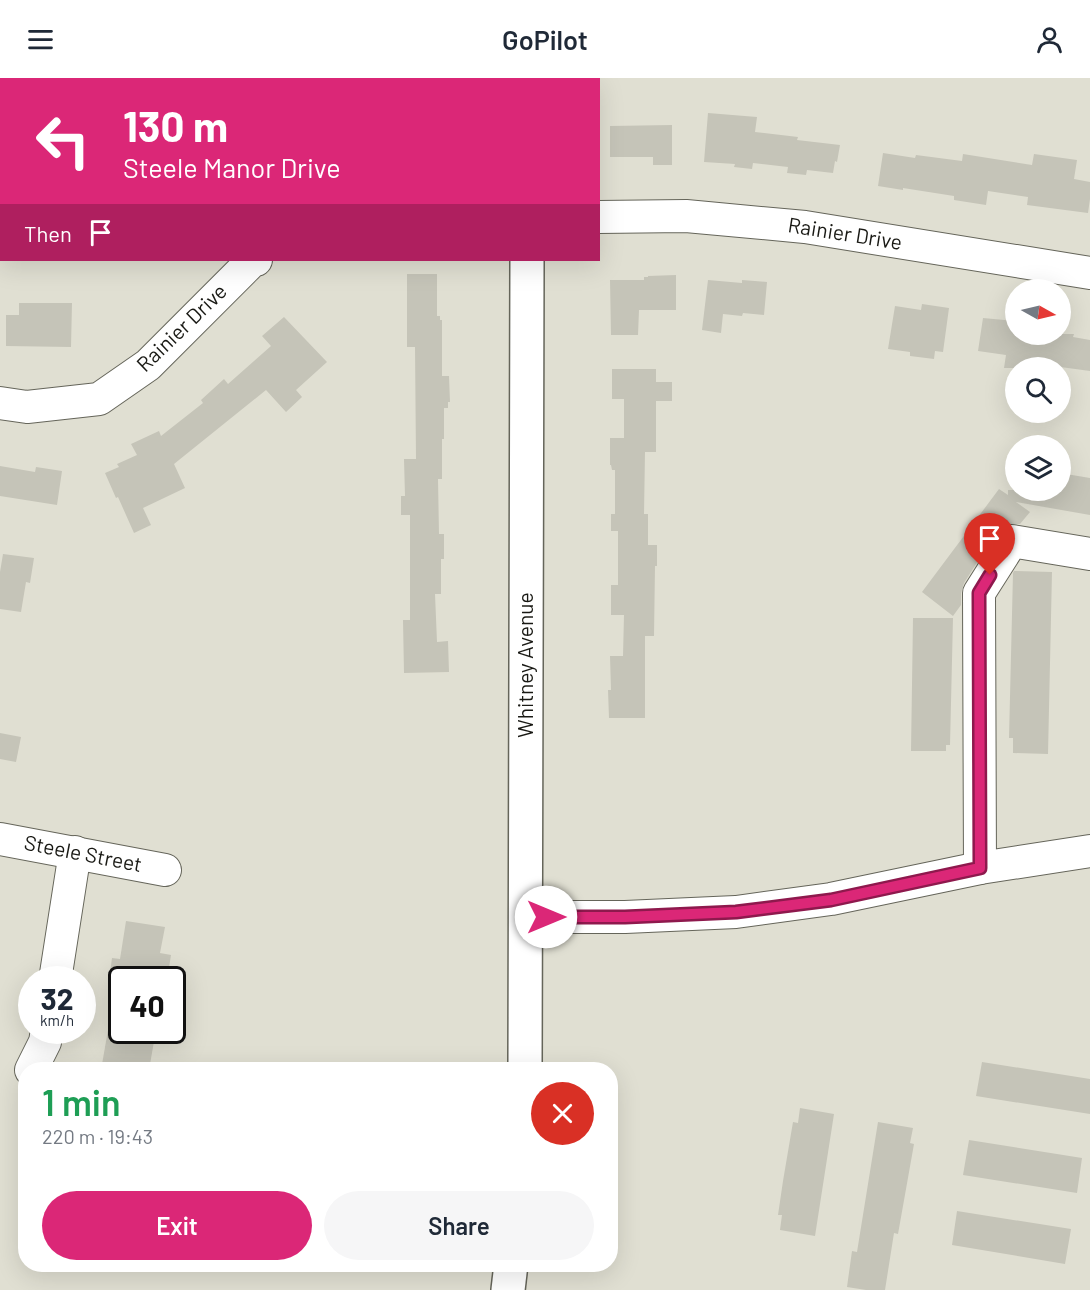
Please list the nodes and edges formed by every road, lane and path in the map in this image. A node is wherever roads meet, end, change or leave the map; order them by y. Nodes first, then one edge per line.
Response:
1 (600, 216) edge
2 (252, 261) edge
3 (527, 261) edge
4 (1090, 273) edge
5 (0, 404) edge
6 (1090, 554) edge
7 (0, 839) edge
8 (1090, 851) edge
9 (75, 852) junction
10 (980, 868) junction
11 (165, 870) dead end
12 (526, 917) junction
13 (57, 966) edge
14 (44, 1044) edge
15 (35, 1062) edge
16 (525, 1062) edge
17 (510, 1272) edge
18 (508, 1290) edge

1 - 4 street, Rainier Drive
2 - 5 street, Rainier Drive
3 - 12 main road, Whitney Avenue
6 - 10 street
7 - 9 street, Steele Street
8 - 10 street
9 - 11 street, Steele Street
9 - 13 street
10 - 12 street
12 - 16 main road, Whitney Avenue
14 - 15 street
17 - 18 main road

